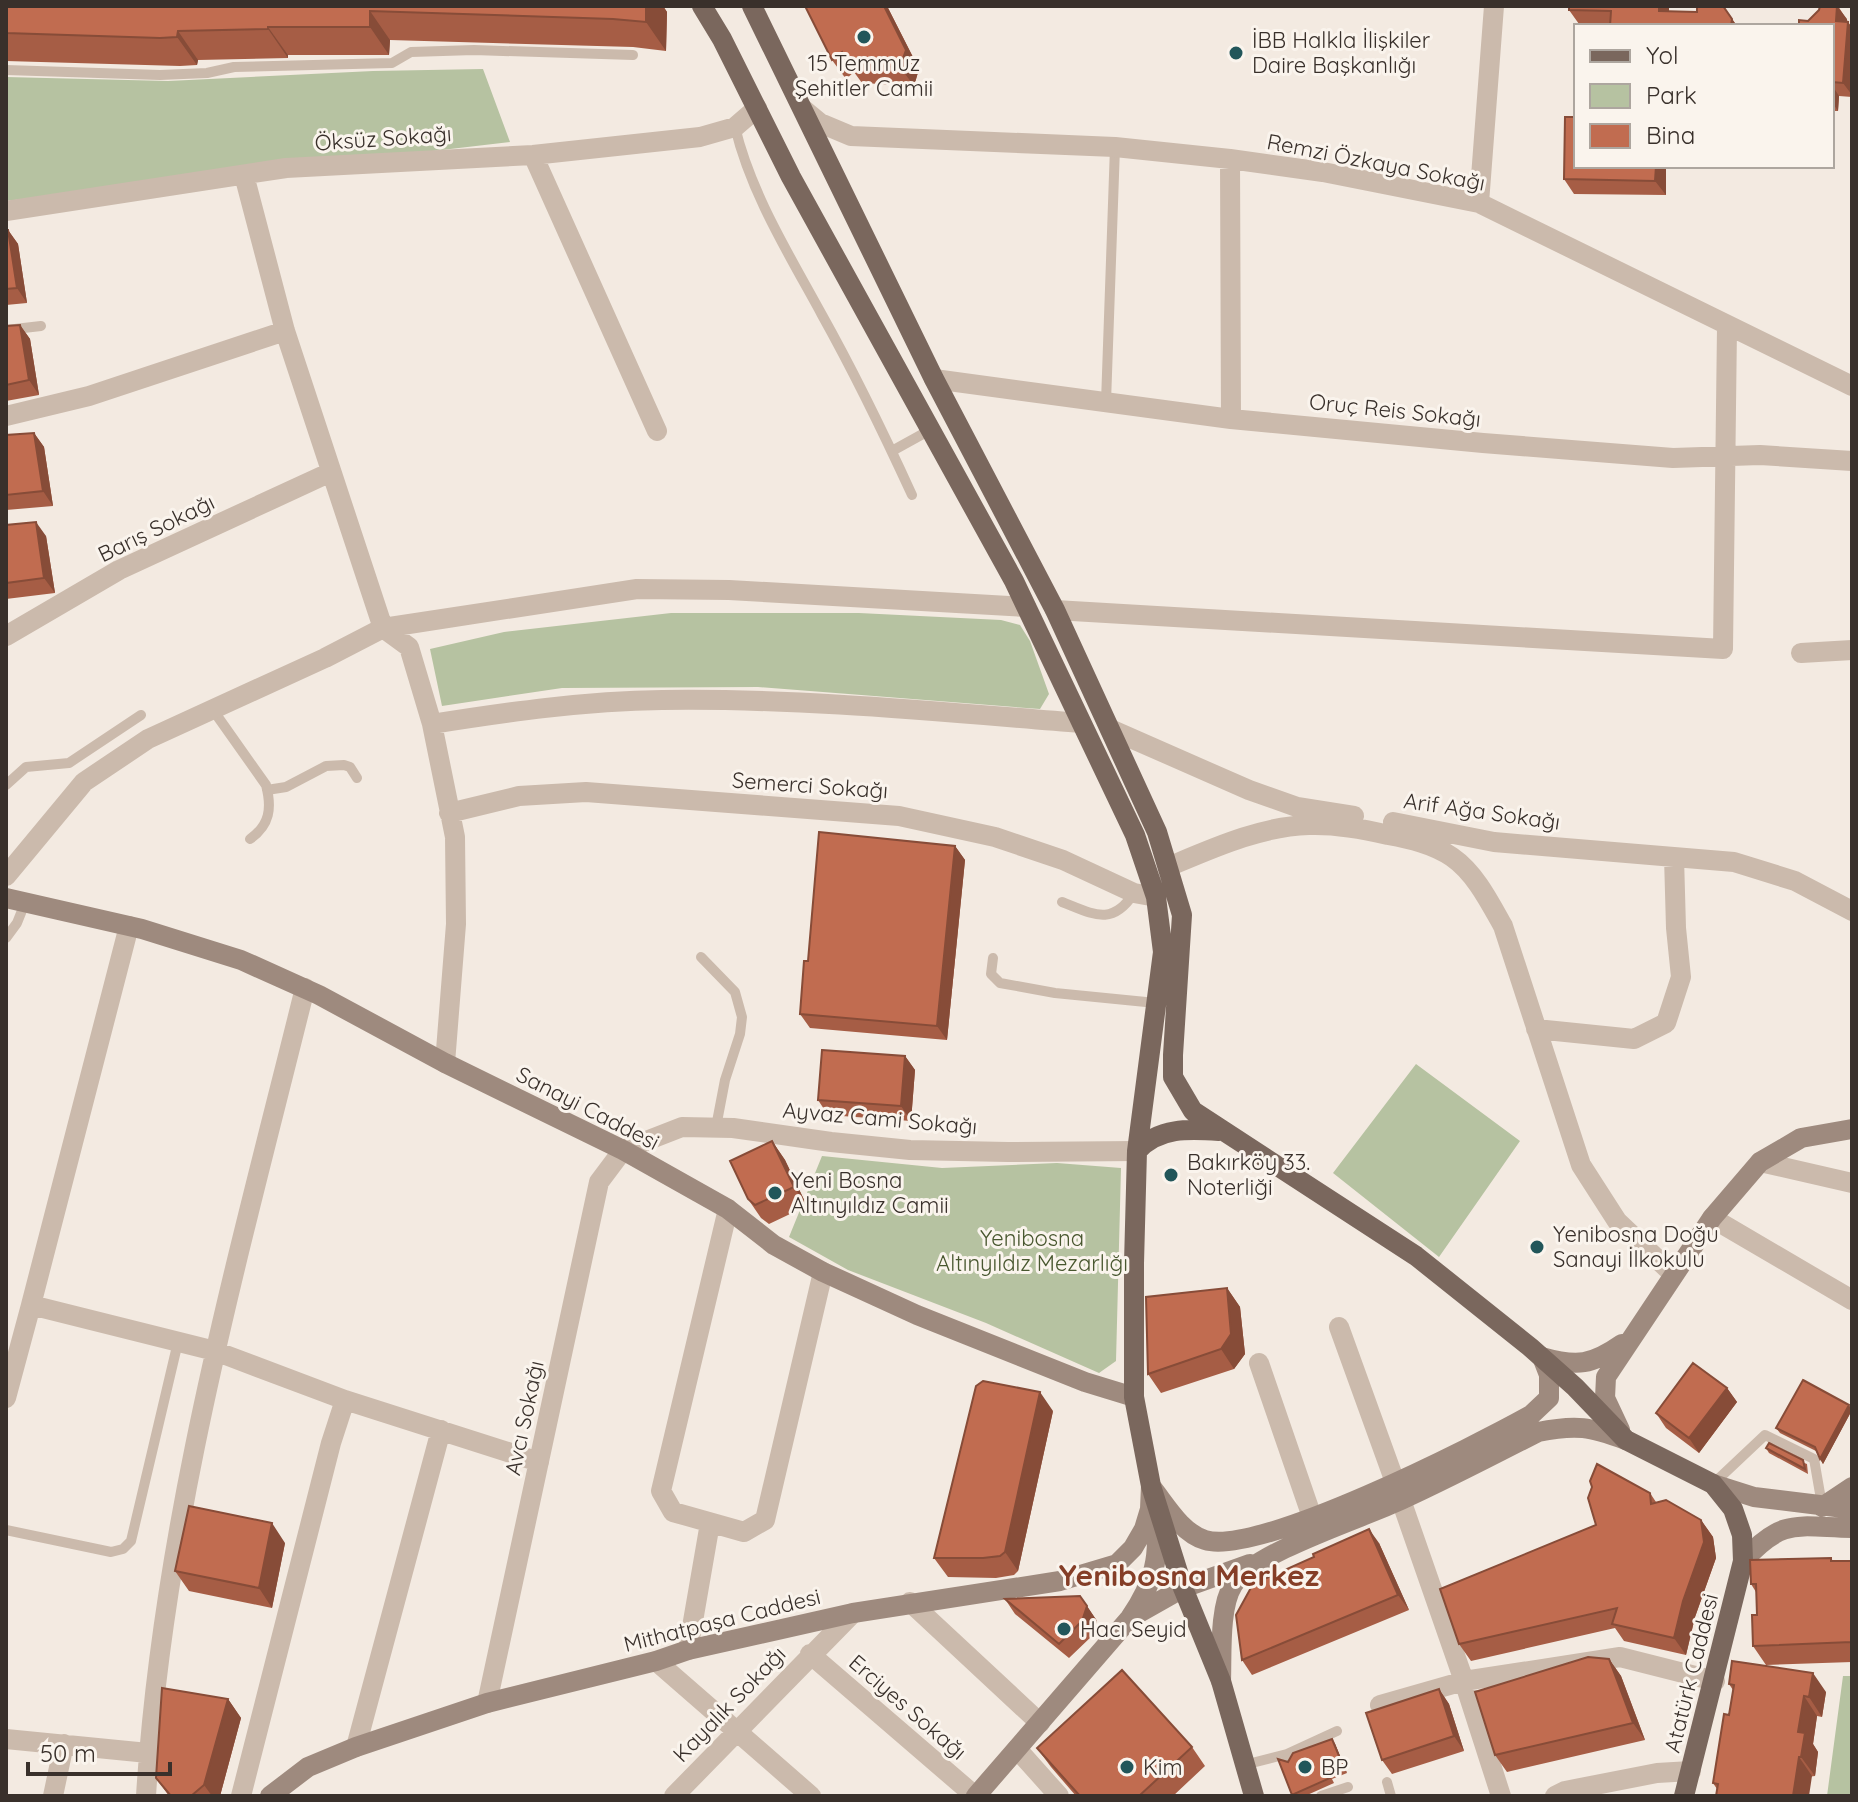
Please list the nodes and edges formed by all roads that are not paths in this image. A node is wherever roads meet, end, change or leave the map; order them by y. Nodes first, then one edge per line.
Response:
1 (702, 6) edge
2 (1494, 6) edge
3 (753, 7) edge
4 (633, 55) dead end
5 (6, 70) edge
6 (757, 108) junction
7 (803, 109) junction
8 (735, 127) junction
9 (851, 136) junction
10 (1115, 147) junction
11 (533, 155) junction
12 (827, 157) junction
13 (1230, 159) junction
14 (244, 175) junction
15 (1479, 203) junction
16 (6, 211) edge
17 (41, 326) dead end
18 (1727, 327) junction
19 (6, 330) edge
20 (285, 331) junction
21 (934, 379) junction
22 (1852, 386) edge
23 (1106, 402) junction
24 (6, 416) edge
25 (1231, 419) junction
26 (930, 430) junction
27 (657, 431) dead end
28 (892, 451) junction
29 (1724, 457) junction
30 (1852, 461) edge
31 (331, 472) junction
32 (912, 495) dead end
33 (1026, 607) junction
34 (1055, 610) junction
35 (383, 628) junction
36 (6, 636) edge
37 (1852, 650) edge
38 (1801, 653) dead end
39 (213, 710) junction
40 (141, 715) dead end
41 (1081, 723) junction
42 (432, 724) junction
43 (1110, 729) junction
44 (357, 778) dead end
45 (7, 782) edge
46 (267, 790) junction
47 (449, 813) junction
48 (250, 839) dead end
49 (1674, 857) junction
50 (1168, 867) junction
51 (7, 871) edge
52 (1134, 893) junction
53 (1156, 897) junction
54 (15, 900) edge
55 (1062, 902) dead end
56 (1852, 911) edge
57 (129, 926) junction
58 (6, 938) edge
59 (701, 957) dead end
60 (993, 958) dead end
61 (305, 988) junction
62 (1156, 1003) junction
63 (1536, 1029) junction
64 (445, 1063) junction
65 (1848, 1124) edge
66 (716, 1127) junction
67 (1220, 1131) junction
68 (623, 1150) junction
69 (1137, 1151) junction
70 (1760, 1162) junction
71 (1852, 1183) edge
72 (728, 1209) junction
73 (1712, 1218) junction
74 (823, 1272) junction
75 (1673, 1274) junction
76 (1852, 1300) edge
77 (31, 1305) junction
78 (1339, 1327) dead end
79 (1629, 1340) junction
80 (178, 1342) junction
81 (215, 1351) junction
82 (1542, 1357) junction
83 (1259, 1363) dead end
84 (1134, 1397) junction
85 (6, 1398) edge
86 (345, 1400) junction
87 (441, 1430) junction
88 (1626, 1440) junction
89 (539, 1462) junction
90 (1713, 1484) junction
91 (1151, 1486) junction
92 (1852, 1487) edge
93 (1398, 1491) junction
94 (1822, 1507) junction
95 (1852, 1509) edge
96 (1312, 1517) junction
97 (710, 1523) junction
98 (1852, 1528) edge
99 (6, 1530) edge
100 (1264, 1559) junction
101 (1743, 1561) junction
102 (1183, 1588) junction
103 (910, 1602) junction
104 (853, 1613) junction
105 (1192, 1615) junction
106 (1130, 1618) junction
107 (688, 1650) junction
108 (810, 1654) junction
109 (656, 1661) junction
110 (1221, 1681) junction
111 (1464, 1681) junction
112 (1715, 1681) junction
113 (487, 1703) junction
114 (1380, 1705) edge
115 (1040, 1723) junction
116 (737, 1731) junction
117 (1337, 1731) dead end
118 (6, 1739) edge
119 (64, 1744) junction
120 (356, 1747) junction
121 (1017, 1749) junction
122 (148, 1753) junction
123 (1244, 1765) junction
124 (1691, 1771) junction
125 (1387, 1782) dead end
126 (1348, 1787) dead end
127 (281, 1792) edge
128 (1562, 1794) edge
129 (53, 1796) edge
130 (146, 1796) edge
131 (241, 1796) edge
132 (674, 1796) edge
133 (811, 1796) edge
134 (976, 1796) edge
135 (1059, 1796) edge
136 (1254, 1796) edge
137 (1321, 1796) edge
138 (1391, 1796) edge
139 (1501, 1796) edge
140 (1684, 1796) edge

1 - 6 main road
2 - 15 street
3 - 7 main road
4 - 5 lane
6 - 8 street, Öksüz Sokağı
6 - 26 main road
7 - 9 street
7 - 12 main road
8 - 11 street, Öksüz Sokağı
8 - 28 lane
9 - 10 street, Remzi Özkaya Sokağı
9 - 12 street
10 - 13 street, Remzi Özkaya Sokağı
10 - 23 lane
11 - 14 street, Öksüz Sokağı
11 - 27 street
12 - 21 main road
13 - 15 street, Remzi Özkaya Sokağı
13 - 25 street
14 - 16 street, Öksüz Sokağı
14 - 20 street
15 - 18 street, Remzi Özkaya Sokağı
17 - 19 lane
18 - 22 street, Remzi Özkaya Sokağı
18 - 29 street
20 - 24 street
20 - 31 street
21 - 23 street, Oruç Reis Sokağı
21 - 34 main road
23 - 25 street, Oruç Reis Sokağı
25 - 29 street, Oruç Reis Sokağı
26 - 28 lane
26 - 33 main road
28 - 32 lane
29 - 30 street, Oruç Reis Sokağı
29 - 34 street
31 - 35 street
31 - 36 street, Barış Sokağı
33 - 35 street
33 - 41 main road
34 - 43 main road
35 - 39 street
35 - 42 street
37 - 38 street
39 - 46 lane
39 - 51 street
40 - 45 lane
41 - 42 street
41 - 53 main road
42 - 47 street
43 - 49 street, Arif Ağa Sokağı
43 - 50 main road
44 - 46 lane
46 - 48 lane
47 - 52 street, Semerci Sokağı
47 - 64 street
49 - 56 street, Arif Ağa Sokağı
49 - 63 street
50 - 63 street
50 - 67 main road
52 - 53 street, Semerci Sokağı
52 - 55 lane
53 - 62 main road
54 - 57 main road, Sanayi Caddesi
54 - 58 lane
57 - 61 main road, Sanayi Caddesi
57 - 77 street
59 - 66 lane
60 - 62 lane
61 - 64 main road, Sanayi Caddesi
61 - 81 street
62 - 69 main road
63 - 75 street
64 - 68 main road, Sanayi Caddesi
65 - 70 main road
66 - 68 street, Ayvaz Cami Sokağı
66 - 69 street, Ayvaz Cami Sokağı
67 - 69 main road
67 - 82 main road
68 - 72 main road, Sanayi Caddesi
68 - 89 street, Avcı Sokağı
69 - 84 main road
70 - 71 street
70 - 73 main road
72 - 74 main road, Sanayi Caddesi
72 - 97 street
73 - 75 main road
73 - 76 street
74 - 84 main road, Sanayi Caddesi
74 - 97 street
75 - 79 main road
77 - 80 street
77 - 85 street
78 - 93 street
79 - 82 main road
79 - 88 main road
80 - 81 street
80 - 99 lane
81 - 86 street
81 - 122 street
82 - 88 main road
82 - 93 main road
83 - 96 street
84 - 91 main road
86 - 87 street
86 - 131 street
87 - 89 street
87 - 120 street
88 - 90 main road
88 - 93 main road
89 - 113 street, Avcı Sokağı
90 - 94 main road
90 - 94 lane
90 - 101 main road
91 - 96 main road
91 - 102 main road
91 - 103 main road, Mithatpaşa Caddesi
91 - 106 main road
92 - 94 main road
93 - 96 main road
93 - 100 main road
93 - 111 street
94 - 95 main road
97 - 107 street
98 - 101 main road
100 - 102 main road
100 - 110 main road
101 - 112 main road, Atatürk Caddesi
102 - 105 main road
102 - 106 main road
103 - 104 main road, Mithatpaşa Caddesi
103 - 115 street
104 - 107 main road, Mithatpaşa Caddesi
104 - 108 street, Kayalık Sokağı
105 - 106 main road
105 - 110 main road
106 - 115 main road
107 - 109 main road, Mithatpaşa Caddesi
108 - 116 street, Kayalık Sokağı
108 - 134 street, Erciyes Sokağı
109 - 113 main road, Mithatpaşa Caddesi
109 - 116 street
110 - 123 main road
111 - 112 street
111 - 114 street
111 - 139 street
112 - 124 main road, Atatürk Caddesi
113 - 120 main road, Mithatpaşa Caddesi
115 - 121 main road
116 - 132 street, Kayalık Sokağı
116 - 133 street
117 - 123 lane
118 - 119 street
119 - 122 street
119 - 129 street
120 - 127 main road, Mithatpaşa Caddesi
121 - 134 main road
121 - 135 street
122 - 130 street
123 - 136 main road
124 - 128 street
124 - 140 main road, Atatürk Caddesi
125 - 138 lane
126 - 137 lane

